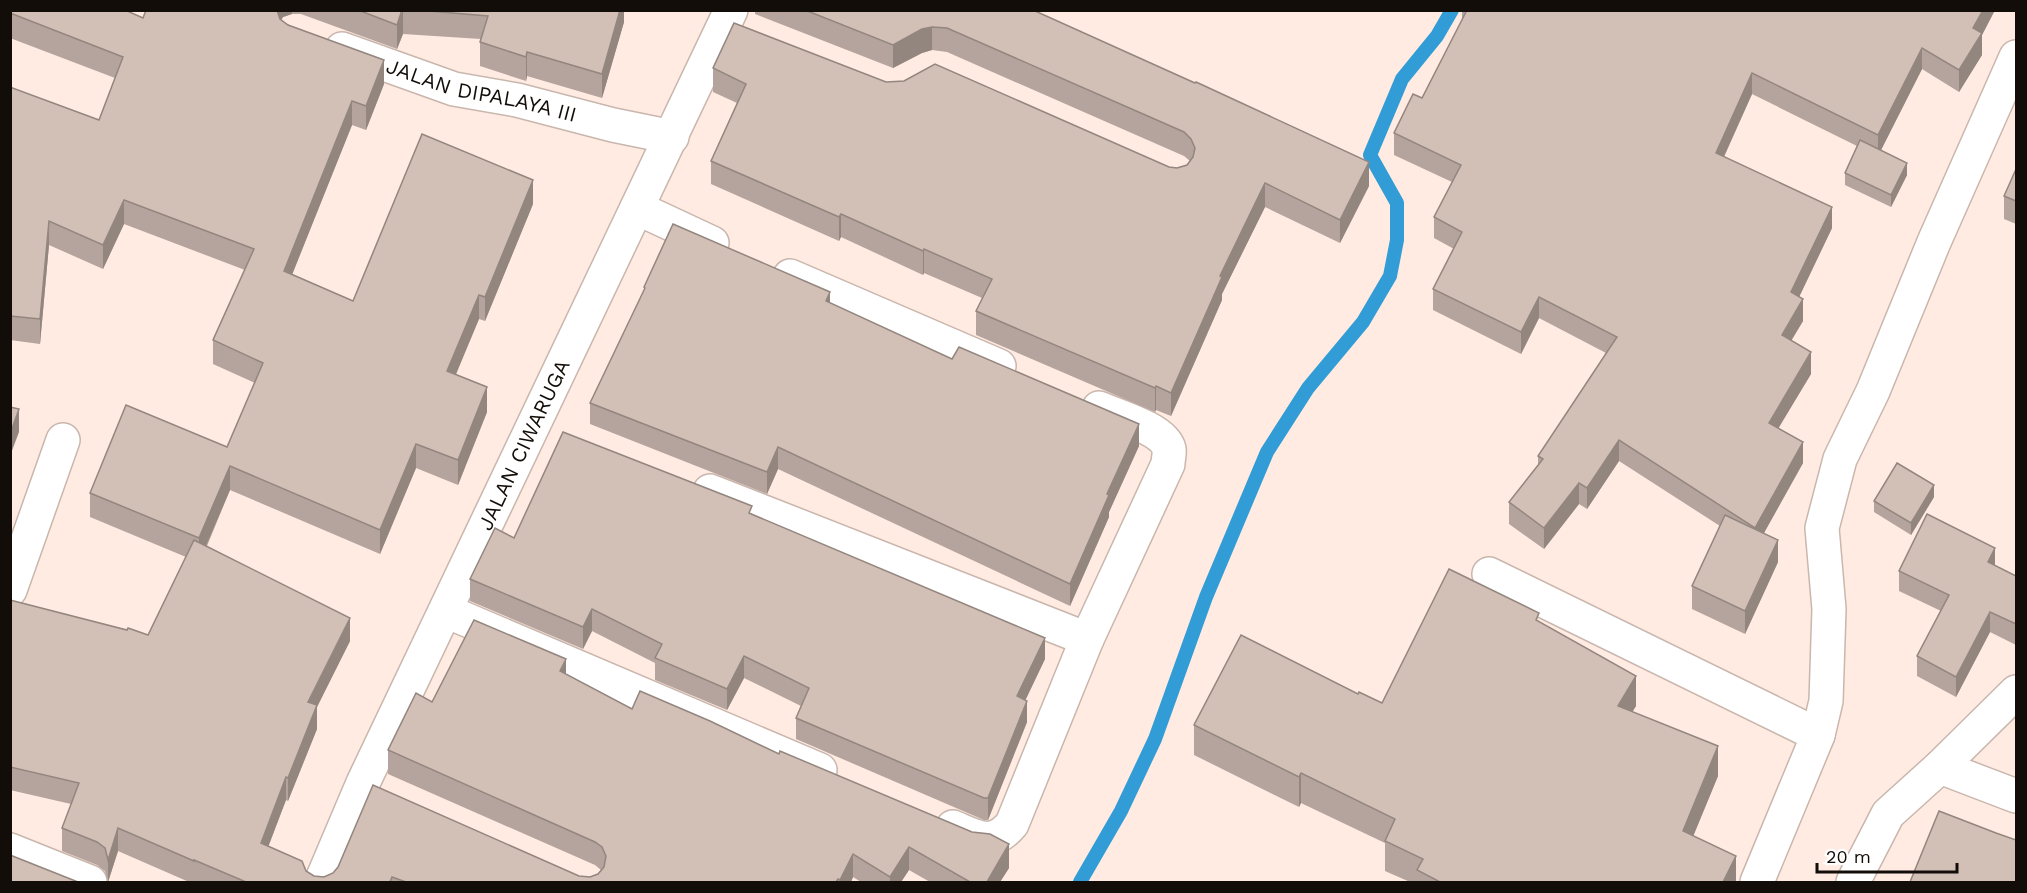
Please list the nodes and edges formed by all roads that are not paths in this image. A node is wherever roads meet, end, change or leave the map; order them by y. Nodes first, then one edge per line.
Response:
1 (728, 17) edge
2 (757, 34) edge
3 (318, 40) edge
4 (2016, 57) edge
5 (672, 137) junction
6 (637, 208) junction
7 (1026, 377) edge
8 (1070, 396) edge
9 (535, 423) junction
10 (567, 435) edge
11 (63, 440) dead end
12 (688, 483) edge
13 (1490, 574) dead end
14 (10, 590) edge
15 (446, 611) junction
16 (1087, 639) junction
17 (2016, 692) edge
18 (1818, 735) junction
19 (1940, 767) junction
20 (847, 782) edge
21 (2016, 796) edge
22 (924, 814) edge
23 (10, 850) edge
24 (90, 882) edge
25 (321, 882) edge
26 (1757, 882) edge
27 (1853, 882) edge

1 - 2 street
1 - 5 street, JALAN CIWARUGA
3 - 5 street, JALAN DIPALAYA III
4 - 18 street
5 - 6 street, JALAN CIWARUGA
6 - 7 street
6 - 9 street, JALAN CIWARUGA
8 - 16 street
9 - 10 street
9 - 15 street, JALAN CIWARUGA
11 - 14 street
12 - 16 street
13 - 18 street
15 - 20 street
15 - 25 street, JALAN CIWARUGA
16 - 22 street
17 - 19 street
18 - 26 street
19 - 21 street
19 - 27 street
23 - 24 street

